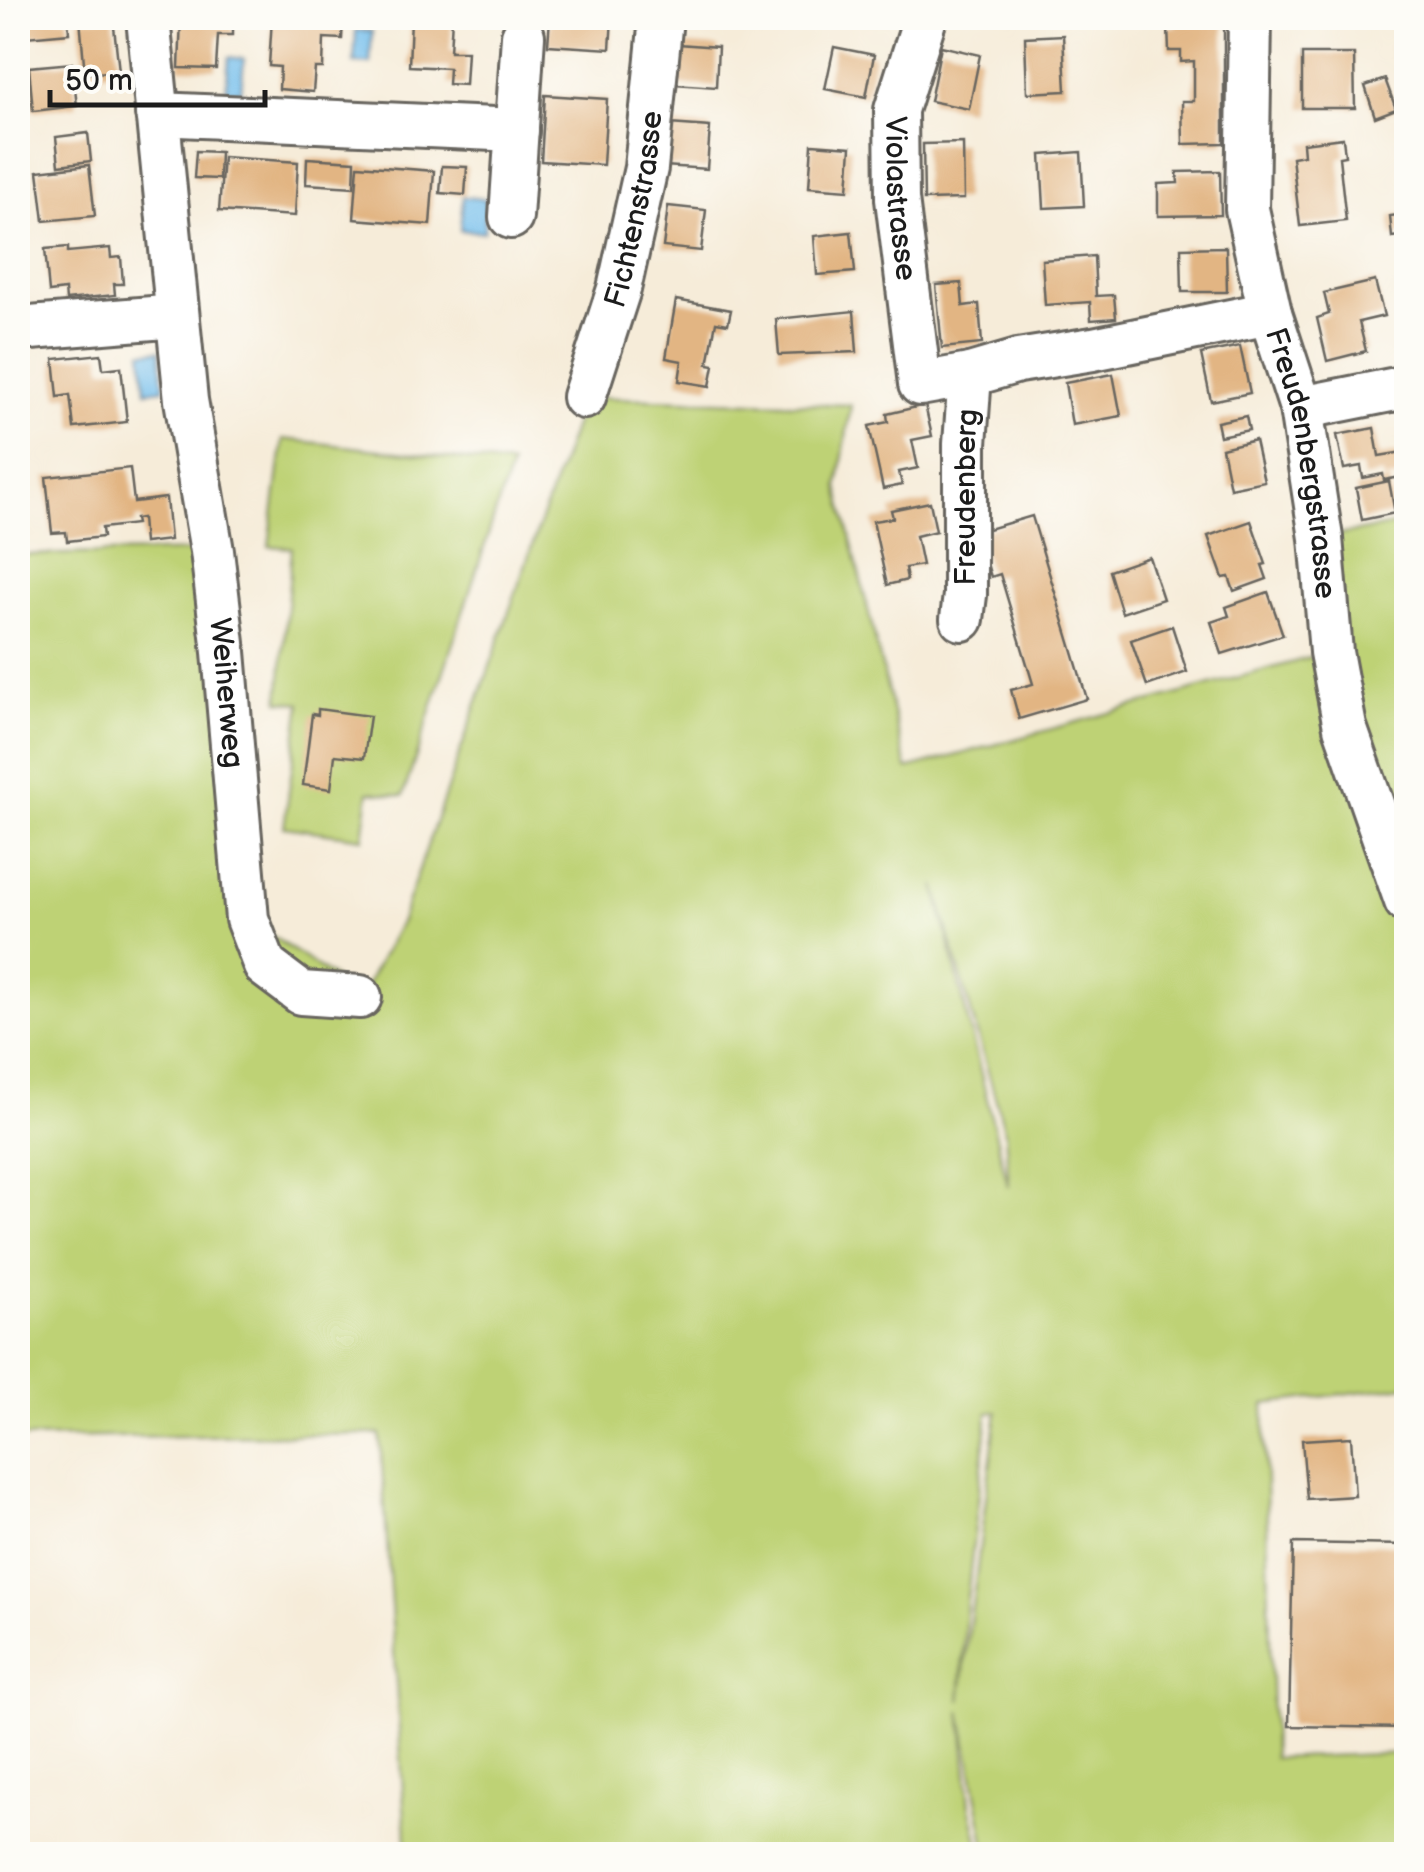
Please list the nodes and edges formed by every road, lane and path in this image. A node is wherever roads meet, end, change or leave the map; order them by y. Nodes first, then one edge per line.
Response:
1 (148, 18) edge
2 (661, 18) edge
3 (925, 18) edge
4 (1250, 18) edge
5 (524, 36) dead end
6 (157, 114) junction
7 (517, 130) junction
8 (511, 217) dead end
9 (1270, 313) junction
10 (177, 316) junction
11 (18, 329) edge
12 (970, 376) junction
13 (1406, 386) edge
14 (584, 397) dead end
15 (1300, 408) junction
16 (962, 618) dead end
17 (1406, 901) edge
18 (360, 997) dead end

1 - 6 street, Weiherweg
2 - 14 street, Fichtenstrasse
3 - 12 street, Violastrasse
4 - 9 street, Freudenbergstrasse
5 - 7 street
6 - 7 street
6 - 10 street, Weiherweg
7 - 8 street
9 - 12 street
9 - 15 street, Freudenbergstrasse
10 - 11 street
10 - 18 street, Weiherweg
12 - 16 street, Freudenberg
13 - 15 street
15 - 17 street, Freudenbergstrasse

